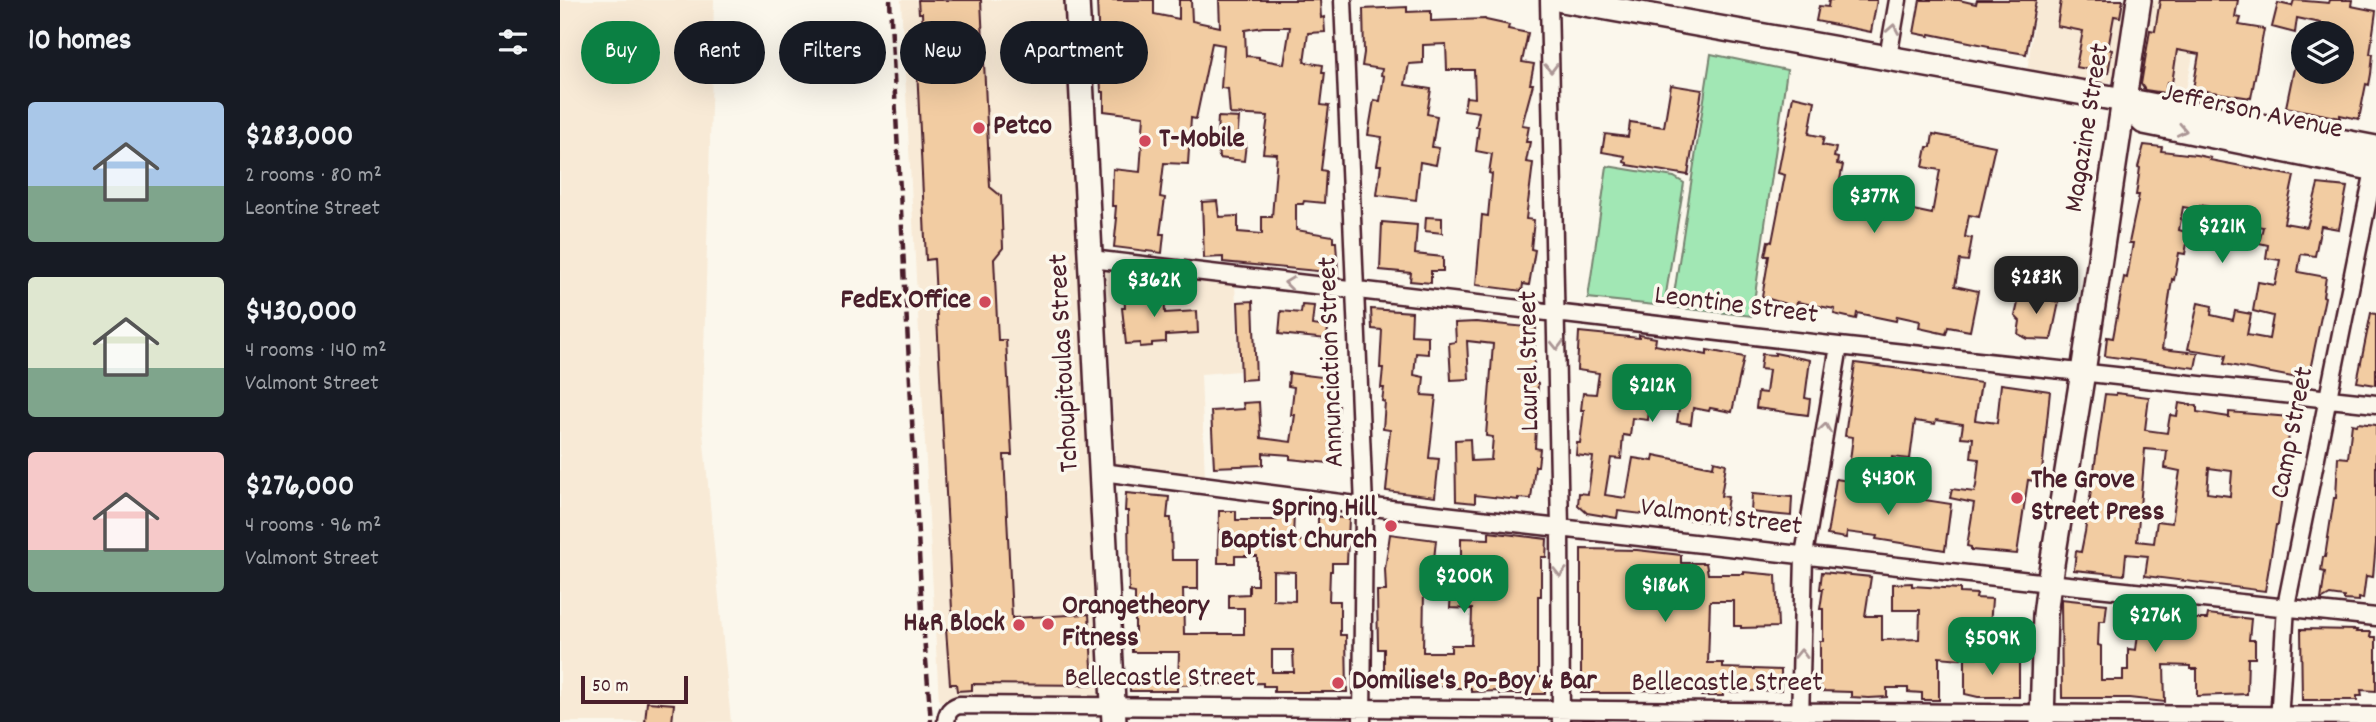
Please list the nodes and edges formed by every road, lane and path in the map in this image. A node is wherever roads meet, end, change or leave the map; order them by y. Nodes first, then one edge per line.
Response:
1 (1077, 0) edge
2 (1343, 0) edge
3 (1549, 0) edge
4 (1562, 0) edge
5 (1898, 0) edge
6 (2139, 0) edge
7 (1888, 57) junction
8 (2123, 101) junction
9 (2375, 161) edge
10 (1090, 259) junction
11 (1357, 291) junction
12 (1556, 312) junction
13 (1839, 346) junction
14 (2083, 372) junction
15 (2328, 399) junction
16 (2376, 404) edge
17 (1102, 472) junction
18 (1364, 506) junction
19 (1560, 527) junction
20 (1804, 555) junction
21 (2049, 583) junction
22 (2286, 606) junction
23 (2376, 617) edge
24 (1114, 713) edge
25 (949, 715) edge
26 (1362, 715) edge
27 (1561, 716) edge
28 (2376, 716) edge
29 (1800, 717) edge
30 (2042, 718) edge
31 (2279, 719) edge

1 - 10 street, Tchoupitoulas Street
2 - 11 street, Annunciation Street
3 -> 12 street, Laurel Street
4 - 7 street, Jefferson Avenue
7 -> 5 street
6 - 8 street, Magazine Street
7 - 8 street, Jefferson Avenue
8 - 9 street, Jefferson Avenue
8 - 14 street, Magazine Street
9 - 15 street, Camp Street
11 -> 10 street, Leontine Street
10 - 17 street, Tchoupitoulas Street
11 - 12 street, Leontine Street
11 - 18 street, Annunciation Street
12 - 13 street, Leontine Street
12 -> 19 street, Laurel Street
13 - 14 street, Leontine Street
20 -> 13 street
14 - 15 street, Leontine Street
14 - 21 street, Magazine Street
15 - 16 street, Leontine Street
15 - 22 street, Camp Street
17 - 18 street, Valmont Street
17 - 24 street, Tchoupitoulas Street
18 - 19 street, Valmont Street
18 - 26 street, Annunciation Street
19 - 20 street, Valmont Street
19 -> 27 street, Laurel Street
20 - 21 street, Valmont Street
29 -> 20 street
21 - 22 street, Valmont Street
21 - 30 street, Magazine Street
22 - 23 street, Valmont Street
22 - 31 street, Camp Street
24 - 25 street, Bellecastle Street
24 - 26 street, Bellecastle Street
26 - 27 street, Bellecastle Street
27 - 29 street, Bellecastle Street
28 - 31 street, Bellecastle Street
29 - 30 street, Bellecastle Street
30 - 31 street, Bellecastle Street

